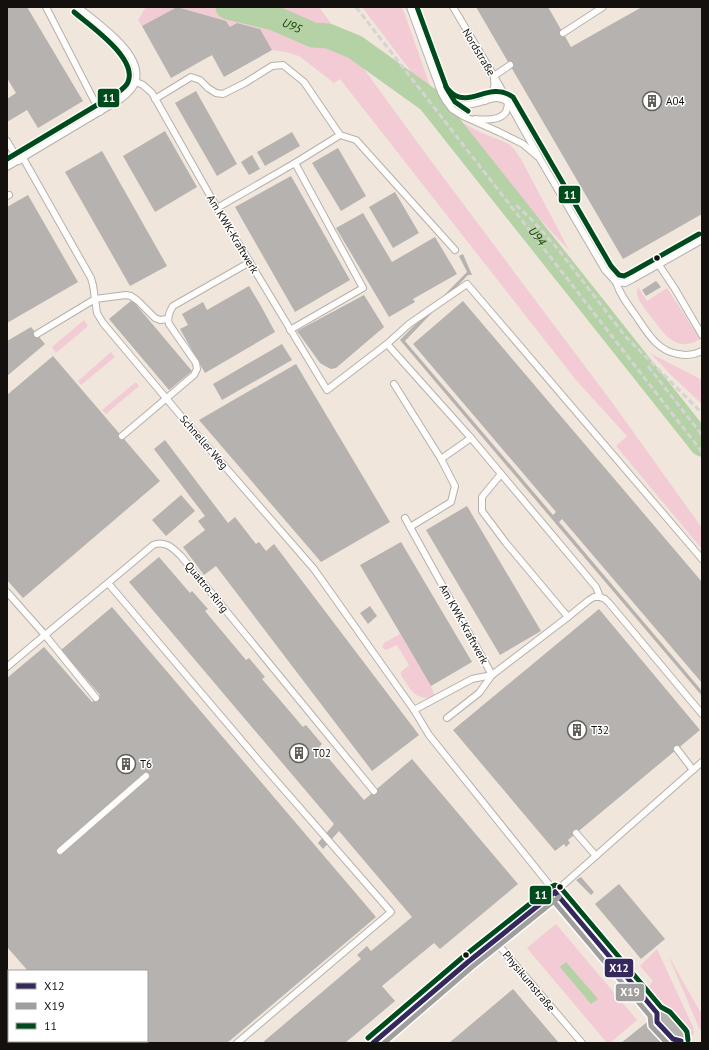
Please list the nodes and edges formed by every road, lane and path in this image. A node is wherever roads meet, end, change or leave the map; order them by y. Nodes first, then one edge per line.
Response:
1 (46, 7) edge
2 (78, 7) edge
3 (410, 7) edge
4 (453, 7) edge
5 (603, 7) edge
6 (563, 33) dead end
7 (510, 65) dead end
8 (494, 76) junction
9 (136, 82) junction
10 (441, 92) junction
11 (155, 99) junction
12 (484, 101) junction
13 (508, 102) junction
14 (100, 112) junction
15 (471, 119) junction
16 (340, 135) junction
17 (7, 141) edge
18 (540, 159) junction
19 (21, 160) junction
20 (295, 163) junction
21 (7, 168) edge
22 (217, 208) junction
23 (702, 240) edge
24 (455, 250) dead end
25 (250, 262) junction
26 (659, 264) junction
27 (616, 282) junction
28 (95, 299) junction
29 (168, 319) junction
30 (290, 330) junction
31 (37, 334) dead end
32 (702, 335) edge
33 (387, 344) junction
34 (702, 351) edge
35 (394, 384) dead end
36 (166, 398) junction
37 (122, 436) dead end
38 (471, 438) junction
39 (441, 459) junction
40 (500, 474) junction
41 (405, 518) dead end
42 (410, 527) junction
43 (702, 559) edge
44 (108, 583) junction
45 (7, 592) edge
46 (600, 596) junction
47 (568, 617) junction
48 (44, 635) junction
49 (7, 667) edge
50 (492, 675) junction
51 (96, 698) dead end
52 (700, 707) edge
53 (414, 710) junction
54 (702, 714) edge
55 (447, 718) dead end
56 (677, 749) dead end
57 (702, 762) edge
58 (694, 770) junction
59 (146, 776) dead end
60 (374, 791) dead end
61 (576, 833) dead end
62 (60, 851) dead end
63 (596, 856) junction
64 (555, 892) junction
65 (495, 941) junction
66 (657, 1013) dead end
67 (237, 1043) edge
68 (373, 1043) edge
69 (582, 1043) edge

1 - 14 lane
2 - 9 lane
3 - 10 lane
4 - 8 lane, Nordstraße
5 - 6 lane
7 - 8 lane
8 - 12 lane
8 - 13 lane, Nordstraße
9 - 11 lane, Am KWK-Kraftwerk
9 - 14 lane
10 - 12 lane
10 - 15 lane
11 - 16 lane
11 - 22 lane, Am KWK-Kraftwerk
12 - 13 lane
13 - 15 lane
13 - 18 lane, Nordstraße
14 - 19 lane
15 - 18 lane
16 - 20 lane
16 - 24 lane
17 - 19 lane, Schneller Weg
18 - 27 lane, Nordstraße
19 - 21 lane
19 - 28 lane, Schneller Weg
20 - 22 lane
20 - 30 lane
22 - 25 lane, Am KWK-Kraftwerk
23 - 26 lane
25 - 29 lane
25 - 30 lane, Am KWK-Kraftwerk
26 - 27 lane
26 - 32 lane
27 - 34 lane, Nordstraße
28 - 29 lane
28 - 31 lane
28 - 36 lane, Schneller Weg
29 - 36 lane
30 - 33 lane, Am KWK-Kraftwerk
33 - 38 lane
33 - 43 lane
35 - 39 lane
36 - 37 lane
36 - 53 lane, Schneller Weg
38 - 39 lane
38 - 40 lane
39 - 42 lane
40 - 46 lane
40 - 47 lane
41 - 42 lane, Am KWK-Kraftwerk
42 - 50 lane, Am KWK-Kraftwerk
44 - 48 lane, Quattro-Ring
44 - 60 lane, Quattro-Ring
44 - 67 lane
45 - 48 lane
46 - 47 lane
46 - 52 lane
47 - 50 lane
48 - 49 lane, Quattro-Ring
48 - 51 lane
50 - 53 lane, Am KWK-Kraftwerk
50 - 55 lane
52 - 54 lane
53 - 64 lane, Schneller Weg
56 - 58 lane
57 - 58 lane, Physikumstraße
58 - 63 lane, Physikumstraße
59 - 62 lane
61 - 63 lane
63 - 64 lane, Physikumstraße
64 - 65 lane, Physikumstraße
64 - 66 lane, Schneller Weg
65 - 68 lane
65 - 69 lane, Physikumstraße

